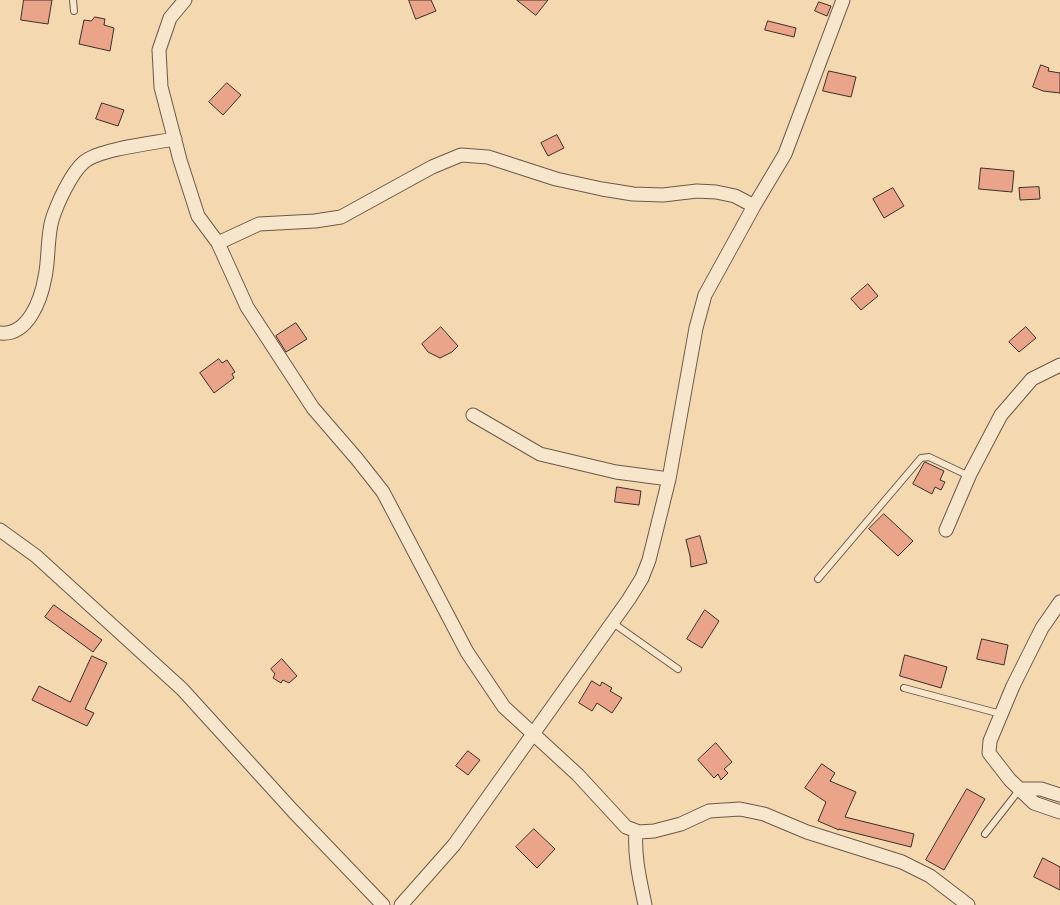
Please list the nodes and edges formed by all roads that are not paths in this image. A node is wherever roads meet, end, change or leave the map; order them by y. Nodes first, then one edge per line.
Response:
1 (73, 0) edge
2 (185, 0) edge
3 (843, 0) edge
4 (74, 11) dead end
5 (175, 139) junction
6 (754, 206) junction
7 (218, 243) junction
8 (0, 333) edge
9 (1060, 365) edge
10 (473, 415) dead end
11 (969, 476) junction
12 (669, 479) junction
13 (0, 530) edge
14 (946, 530) dead end
15 (818, 579) dead end
16 (1060, 602) edge
17 (613, 623) junction
18 (678, 669) dead end
19 (904, 688) dead end
20 (1001, 714) junction
21 (534, 735) junction
22 (1020, 789) junction
23 (1060, 795) edge
24 (1060, 812) edge
25 (636, 831) junction
26 (985, 834) dead end
27 (383, 905) edge
28 (401, 905) edge
29 (645, 905) edge
30 (968, 905) edge

1 - 4 lane
2 - 5 street
3 - 6 street
5 - 7 street
5 - 8 street
6 - 7 street
6 - 12 street
7 - 21 street
9 - 11 street
10 - 12 street
11 - 14 street
11 - 15 lane
12 - 17 street
13 - 27 street
16 - 20 street
17 - 18 lane
17 - 21 street
19 - 20 lane
20 - 22 street
21 - 25 street
21 - 28 street
22 - 23 street
22 - 24 street
22 - 26 lane
25 - 29 street
25 - 30 street

